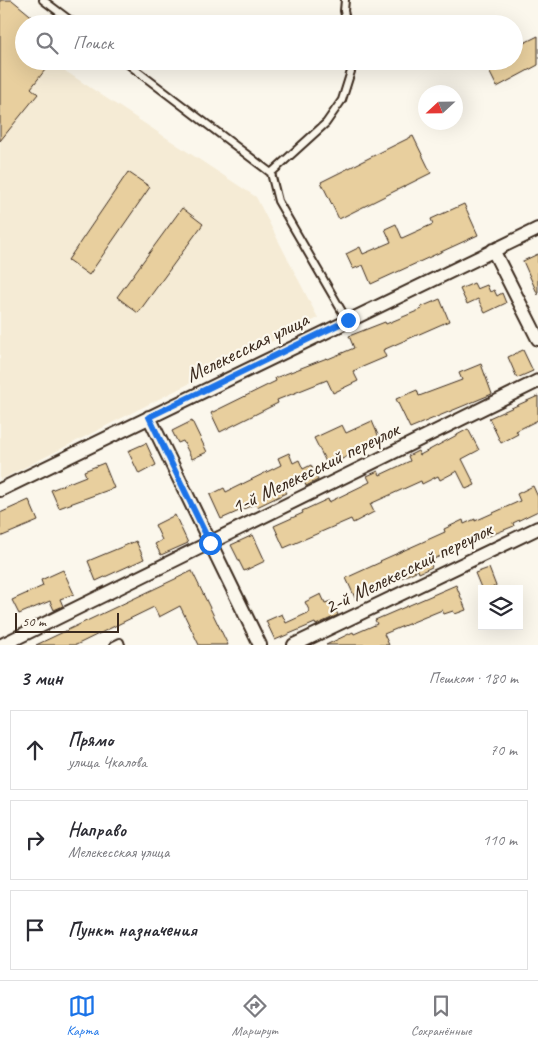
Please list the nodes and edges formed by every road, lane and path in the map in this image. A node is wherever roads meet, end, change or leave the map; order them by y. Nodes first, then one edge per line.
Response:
1 (43, 0) edge
2 (346, 0) edge
3 (63, 15) edge
4 (345, 15) edge
5 (136, 70) edge
6 (352, 70) edge
7 (272, 173) junction
8 (538, 228) edge
9 (493, 250) junction
10 (348, 320) junction
11 (538, 339) edge
12 (538, 381) edge
13 (149, 417) junction
14 (0, 490) edge
15 (538, 528) edge
16 (210, 543) junction
17 (2, 645) edge
18 (114, 645) edge
19 (121, 645) edge
20 (260, 645) edge
21 (294, 645) edge

1 - 3 lane
2 - 4 lane
5 - 7 lane
6 - 7 lane
7 - 10 lane
8 - 9 street, Мелекесская улица
9 - 10 street, Мелекесская улица
9 - 11 street
10 - 13 street, Мелекесская улица
12 - 16 street, 1-й Мелекесский переулок
13 - 14 street, Мелекесская улица
13 - 16 street
15 - 21 street, 2-й Мелекесский переулок
16 - 17 street, 1-й Мелекесский переулок
16 - 20 street
18 - 19 lane

